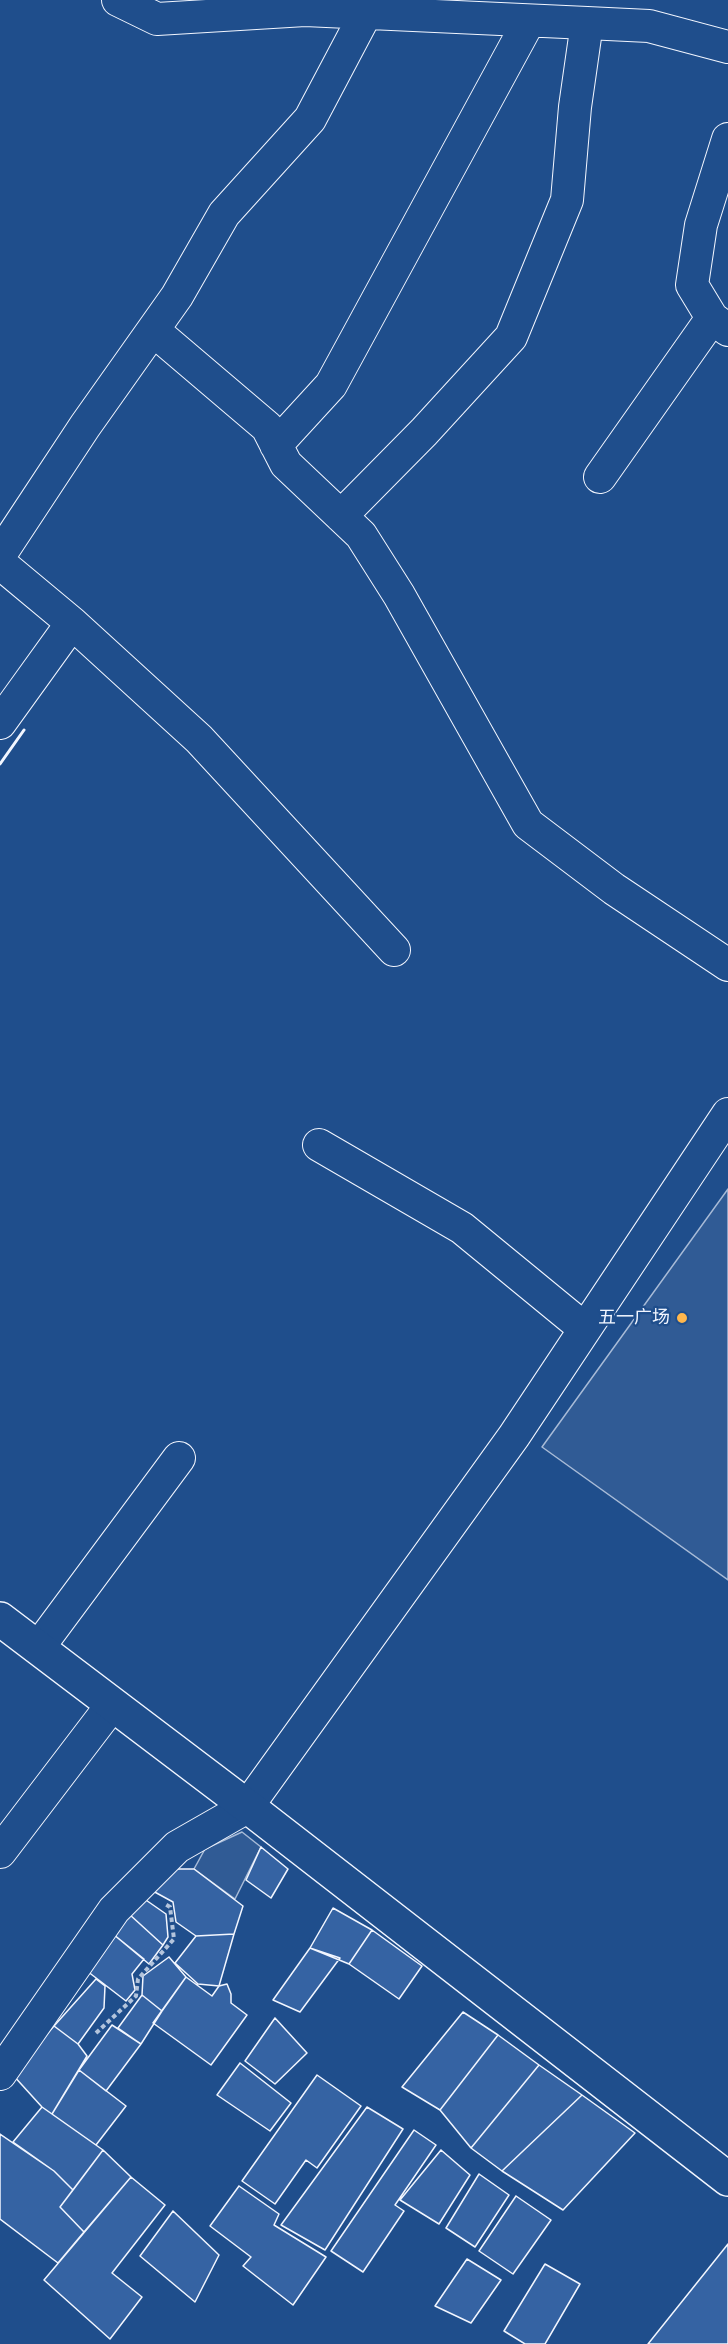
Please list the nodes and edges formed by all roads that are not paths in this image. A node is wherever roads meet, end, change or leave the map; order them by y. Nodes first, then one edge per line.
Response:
1 (118, 0) edge
2 (366, 13) junction
3 (529, 21) junction
4 (587, 23) junction
5 (728, 47) edge
6 (728, 139) edge
7 (720, 324) edge
8 (153, 330) junction
9 (276, 445) junction
10 (600, 477) dead end
11 (341, 516) junction
12 (0, 555) edge
13 (0, 562) edge
14 (72, 623) junction
15 (0, 723) edge
16 (394, 950) dead end
17 (728, 965) edge
18 (728, 1114) edge
19 (319, 1145) dead end
20 (585, 1329) junction
21 (179, 1458) dead end
22 (0, 1619) edge
23 (38, 1648) junction
24 (112, 1705) junction
25 (247, 1807) junction
26 (0, 1852) edge
27 (0, 2074) edge
28 (728, 2179) edge

1 - 2 street
2 - 3 street
2 - 8 street
3 - 4 street
3 - 9 street
4 - 5 street
4 - 11 street
6 - 7 street
7 - 10 street
8 - 9 street
8 - 12 street
9 - 11 street
11 - 17 street
13 - 14 street
14 - 15 street
14 - 16 street
18 - 20 street
19 - 20 street
20 - 25 street
21 - 23 street
22 - 23 street
23 - 24 street
24 - 25 street
24 - 26 street
25 - 27 street
25 - 28 street

